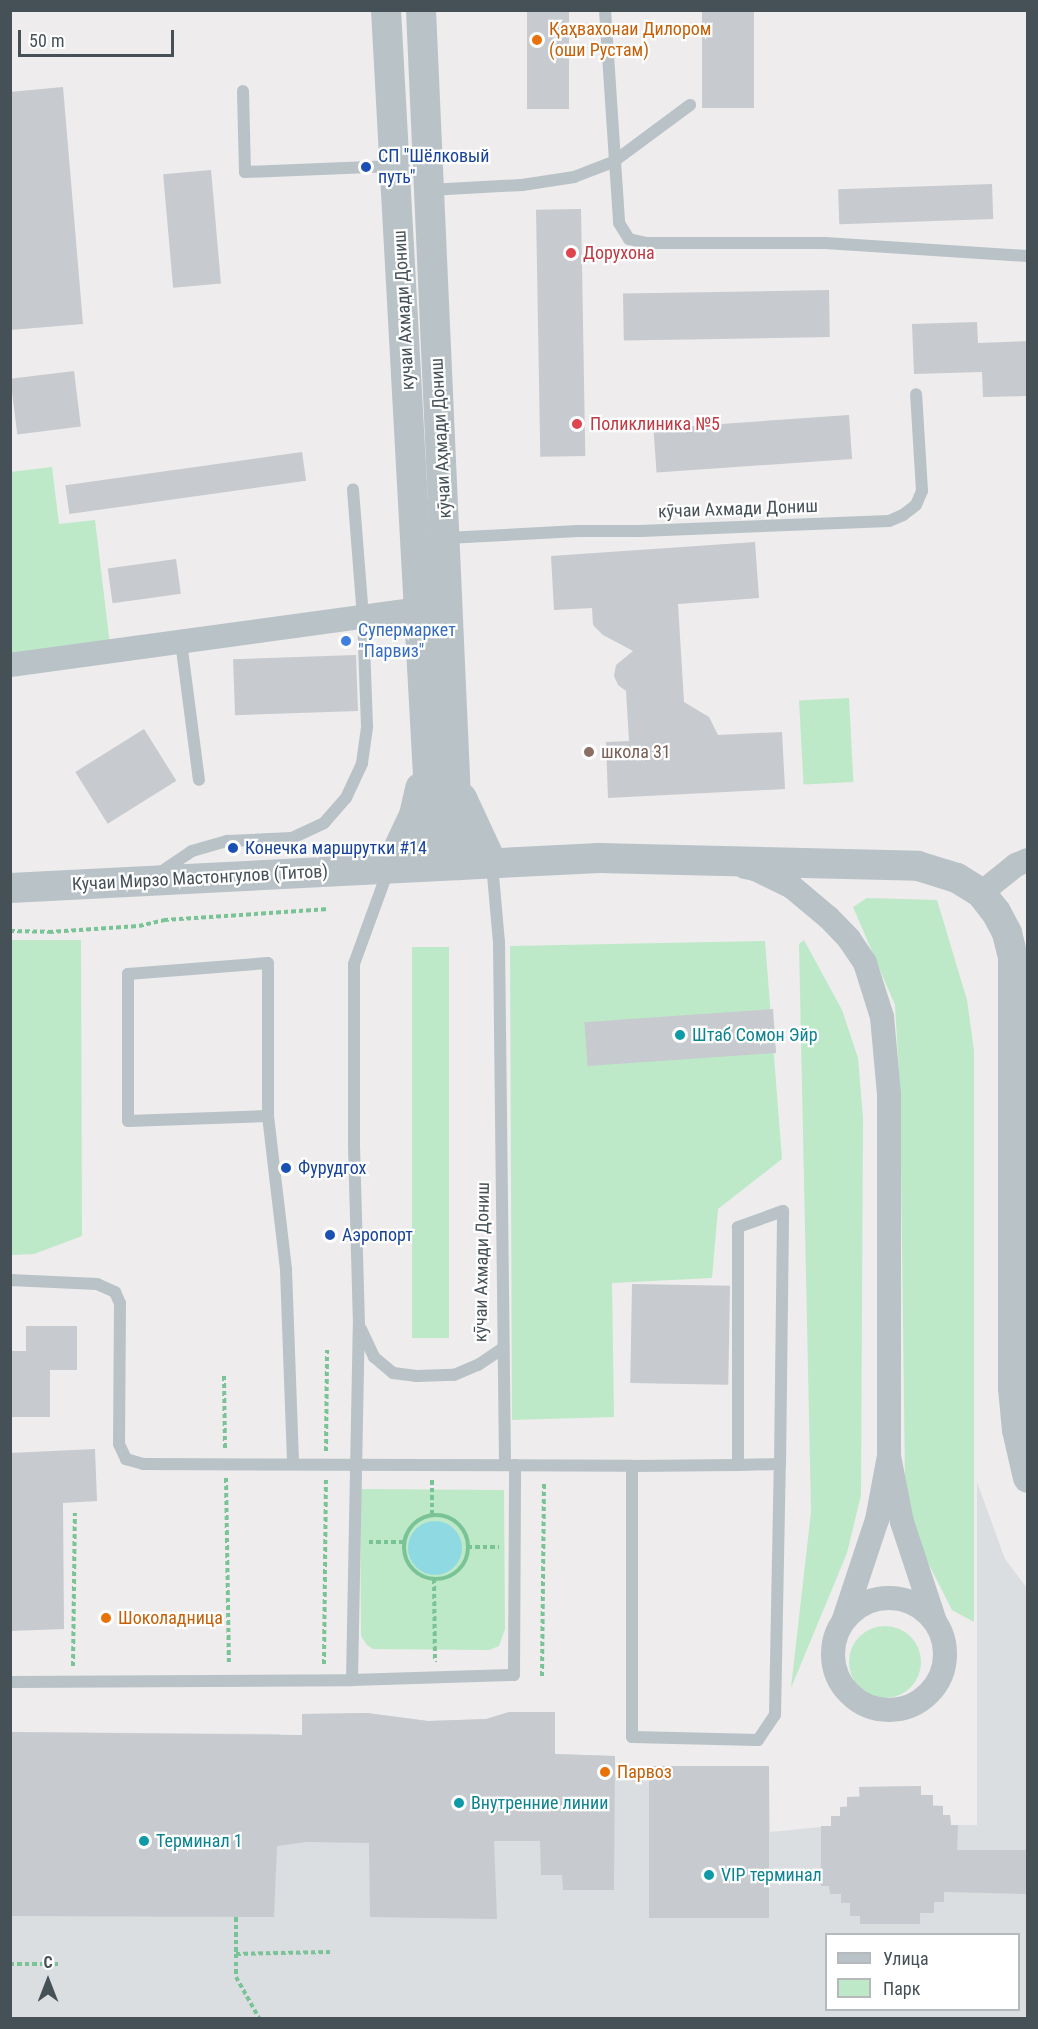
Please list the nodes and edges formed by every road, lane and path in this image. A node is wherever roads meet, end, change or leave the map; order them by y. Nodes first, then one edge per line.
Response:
1 (386, 10) edge
2 (421, 10) edge
3 (605, 10) edge
4 (243, 91) dead end
5 (690, 105) dead end
6 (613, 162) junction
7 (396, 166) junction
8 (429, 190) junction
9 (1028, 256) edge
10 (916, 394) dead end
11 (353, 489) dead end
12 (446, 538) junction
13 (420, 609) junction
14 (363, 617) junction
15 (181, 642) junction
16 (10, 665) edge
17 (439, 761) junction
18 (199, 780) dead end
19 (1028, 860) edge
20 (713, 861) junction
21 (492, 863) junction
22 (446, 866) junction
23 (389, 868) junction
24 (147, 881) junction
25 (10, 888) edge
26 (981, 893) junction
27 (329, 909) dead end
28 (10, 931) edge
29 (268, 1116) junction
30 (10, 1280) edge
31 (359, 1325) junction
32 (503, 1348) junction
33 (327, 1350) dead end
34 (224, 1376) dead end
35 (889, 1455) junction
36 (225, 1464) junction
37 (292, 1464) junction
38 (326, 1464) junction
39 (357, 1464) junction
40 (432, 1464) junction
41 (780, 1464) junction
42 (510, 1465) junction
43 (738, 1465) junction
44 (544, 1466) junction
45 (632, 1466) junction
46 (1028, 1478) edge
47 (75, 1513) dead end
48 (432, 1515) junction
49 (355, 1542) junction
50 (404, 1542) junction
51 (468, 1547) junction
52 (515, 1547) junction
53 (434, 1579) junction
54 (843, 1621) junction
55 (935, 1622) junction
56 (542, 1676) dead end
57 (435, 1677) junction
58 (324, 1680) junction
59 (352, 1680) junction
60 (229, 1681) junction
61 (10, 1682) edge
62 (73, 1682) junction
63 (236, 1917) dead end
64 (330, 1952) dead end
65 (236, 1954) junction
66 (10, 1964) edge
67 (58, 1964) dead end
68 (259, 2019) edge

1 - 7 street, кучаи Ахмади Дониш
2 - 8 street, кӯчаи Аҳмади Дониш
3 - 6 lane
4 - 7 lane
5 - 6 lane
6 - 8 lane
6 - 9 lane
7 - 13 street, кучаи Ахмади Дониш
8 - 12 street, кӯчаи Аҳмади Дониш
10 - 12 lane, кӯчаи Ахмади Дониш
11 - 14 lane
12 - 17 street, кӯчаи Аҳмади Дониш
13 - 14 street
13 - 17 street, кучаи Ахмади Дониш
14 - 15 street
14 - 24 lane
15 - 16 street
15 - 18 lane
17 - 21 street
17 - 22 street, кучаи Ахмади Дониш
17 - 23 street
19 - 26 street
20 - 21 street, Кучаи Мирзо Мастонгулов (Титов)
20 - 26 street, Кучаи Мирзо Мастонгулов (Титов)
20 - 35 street
21 - 22 street, Кучаи Мирзо Мастонгулов (Титов)
21 - 32 lane, кӯчаи Ахмади Дониш
22 - 23 street, Кучаи Мирзо Мастонгулов (Титов)
23 - 24 street, Кучаи Мирзо Мастонгулов (Титов)
23 - 31 lane, кӯчаи Ахмади Дониш
24 - 25 street, Кучаи Мирзо Мастонгулов (Титов)
26 - 46 street
27 - 28 path
29 - 29 lane
29 - 37 lane
30 - 36 lane
31 - 32 lane, кӯчаи Ахмади Дониш
31 - 39 lane
32 - 42 lane
33 - 38 path
34 - 36 path
35 - 54 street
35 - 55 street
36 - 37 lane
36 - 60 path
37 - 38 lane
38 - 39 lane
38 - 58 path
39 - 40 lane
39 - 49 lane
40 - 42 lane
40 - 48 path
41 - 43 lane
41 - 43 lane
41 - 45 lane
42 - 44 lane
42 - 52 lane
43 - 45 lane
44 - 45 lane
44 - 56 path
47 - 62 path
48 - 50 path
48 - 51 path
49 - 50 path
49 - 59 lane
50 - 53 path
51 - 52 path
51 - 53 path
52 - 57 lane
53 - 57 path
54 - 55 street
54 - 55 street
57 - 59 lane
58 - 59 lane
58 - 60 lane
60 - 62 lane
61 - 62 lane
63 - 65 path
64 - 65 path
65 - 68 path
66 - 67 path

